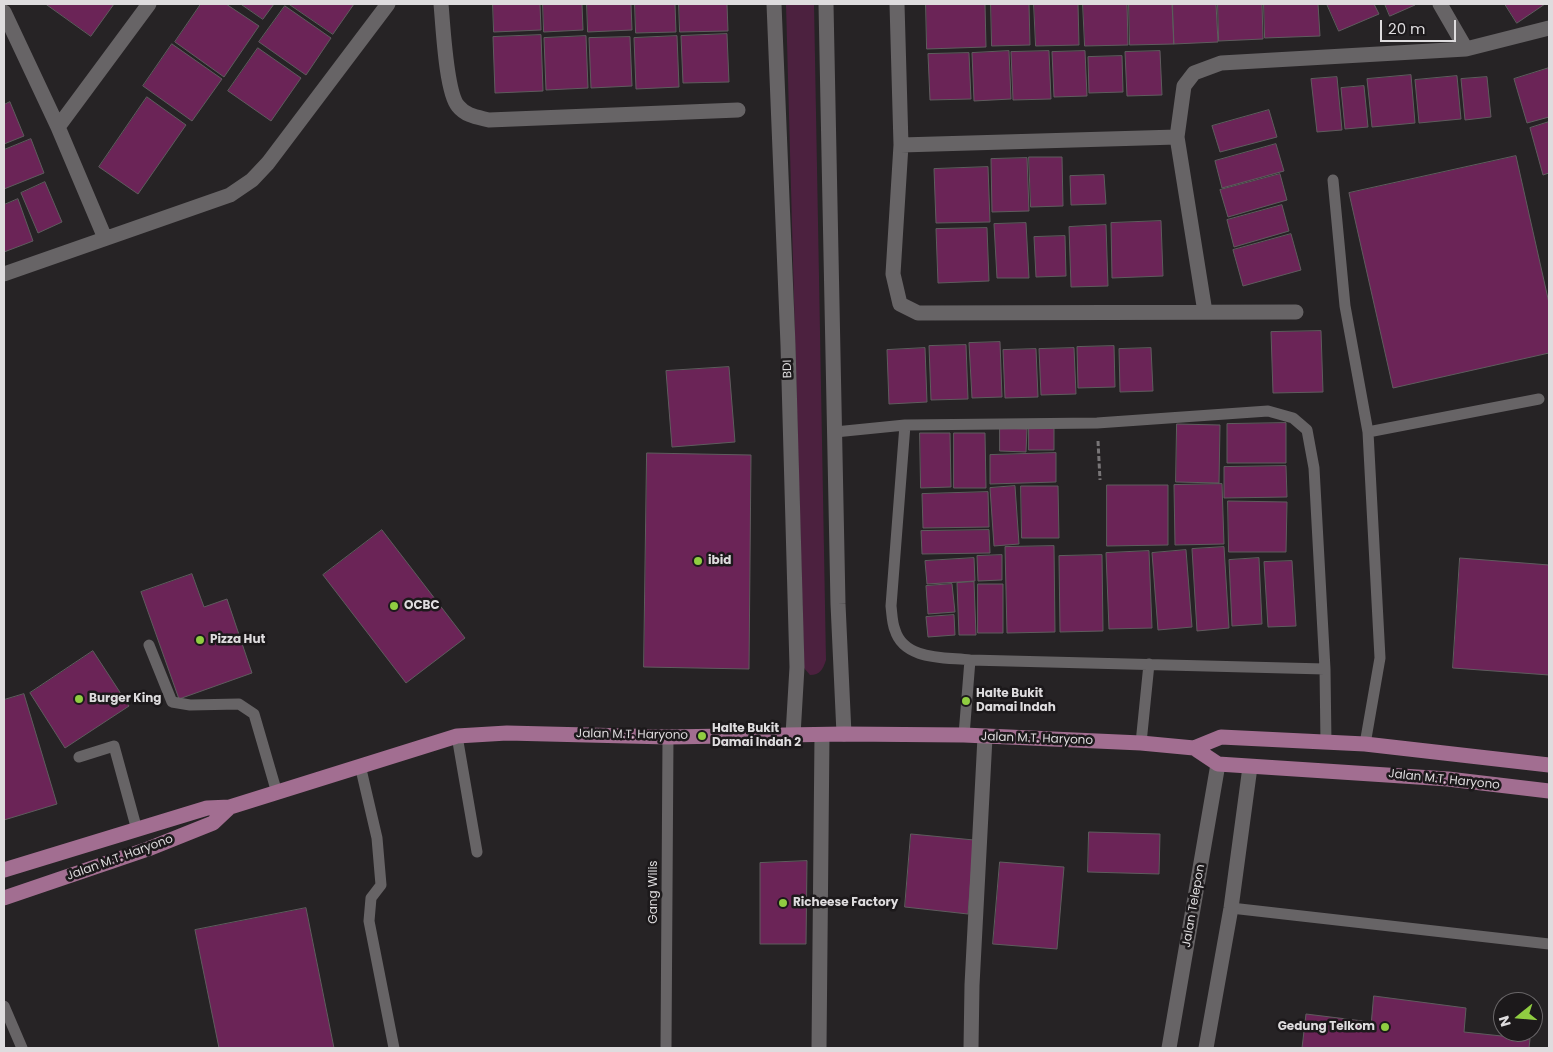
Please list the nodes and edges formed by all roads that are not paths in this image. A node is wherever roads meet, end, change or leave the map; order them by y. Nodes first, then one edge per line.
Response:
1 (149, 4) edge
2 (388, 4) edge
3 (440, 4) edge
4 (774, 4) edge
5 (826, 4) edge
6 (897, 4) edge
7 (1440, 4) edge
8 (4, 12) edge
9 (1549, 28) edge
10 (1466, 49) junction
11 (738, 110) dead end
12 (58, 127) junction
13 (1177, 137) junction
14 (901, 145) junction
15 (1332, 180) dead end
16 (105, 238) junction
17 (4, 274) edge
18 (1205, 312) junction
19 (1296, 312) dead end
20 (1539, 400) dead end
21 (905, 424) junction
22 (835, 432) junction
23 (1368, 432) junction
24 (148, 645) dead end
25 (970, 660) junction
26 (1149, 664) junction
27 (1325, 669) junction
28 (844, 734) junction
29 (794, 735) junction
30 (822, 735) junction
31 (964, 735) junction
32 (457, 736) junction
33 (668, 736) junction
34 (985, 737) junction
35 (1220, 737) junction
36 (1253, 740) junction
37 (1141, 742) junction
38 (1326, 743) junction
39 (1365, 744) junction
40 (1194, 748) junction
41 (79, 757) dead end
42 (1218, 764) junction
43 (360, 765) junction
44 (1549, 765) edge
45 (1250, 767) junction
46 (1549, 791) edge
47 (277, 793) junction
48 (230, 807) junction
49 (137, 830) junction
50 (477, 852) dead end
51 (4, 870) edge
52 (4, 898) edge
53 (1231, 908) junction
54 (1549, 944) edge
55 (4, 1006) edge
56 (22, 1048) edge
57 (394, 1048) edge
58 (666, 1048) edge
59 (819, 1048) edge
60 (971, 1048) edge
61 (1169, 1048) edge
62 (1206, 1048) edge

1 - 12 street
2 - 16 street
3 - 11 street
4 - 29 street, BDI
5 - 22 street
6 - 14 street
7 - 10 street
8 - 12 street
9 - 10 street
10 - 13 street
12 - 16 street
13 - 14 street
13 - 18 street
14 - 18 street
15 - 23 lane
16 - 17 street
18 - 19 street
20 - 23 lane
21 - 22 lane
21 - 25 lane
21 - 27 lane
22 - 28 street
23 - 39 lane
24 - 47 lane
25 - 26 lane
25 - 31 lane
26 - 27 lane
26 - 37 lane
27 - 38 lane
28 - 30 main road, Jalan M.T. Haryono
28 - 31 main road, Jalan M.T. Haryono
29 - 30 main road, Jalan M.T. Haryono
29 - 33 main road, Jalan M.T. Haryono
30 - 59 street
31 - 34 main road, Jalan M.T. Haryono
32 - 33 main road, Jalan M.T. Haryono
32 - 43 main road, Jalan M.T. Haryono
32 - 50 lane
33 - 58 lane, Gang Wilis
34 - 37 main road, Jalan M.T. Haryono
34 - 60 street
35 - 36 main road, Jalan M.T. Haryono
35 - 40 main road, Jalan M.T. Haryono
35 - 42 main road
36 - 38 main road, Jalan M.T. Haryono
36 - 45 main road
37 - 40 main road, Jalan M.T. Haryono
38 - 39 main road, Jalan M.T. Haryono
39 - 44 main road, Jalan M.T. Haryono
40 - 42 main road, Jalan M.T. Haryono
41 - 49 lane
42 - 45 main road, Jalan M.T. Haryono
42 - 61 street, Jalan Telepon
43 - 47 main road, Jalan M.T. Haryono
43 - 57 lane
45 - 46 main road, Jalan M.T. Haryono
45 - 53 street
47 - 48 main road, Jalan M.T. Haryono
48 - 49 main road, Jalan M.T. Haryono
48 - 52 main road, Jalan M.T. Haryono
49 - 51 main road, Jalan M.T. Haryono
53 - 54 lane
53 - 62 street
55 - 56 lane

